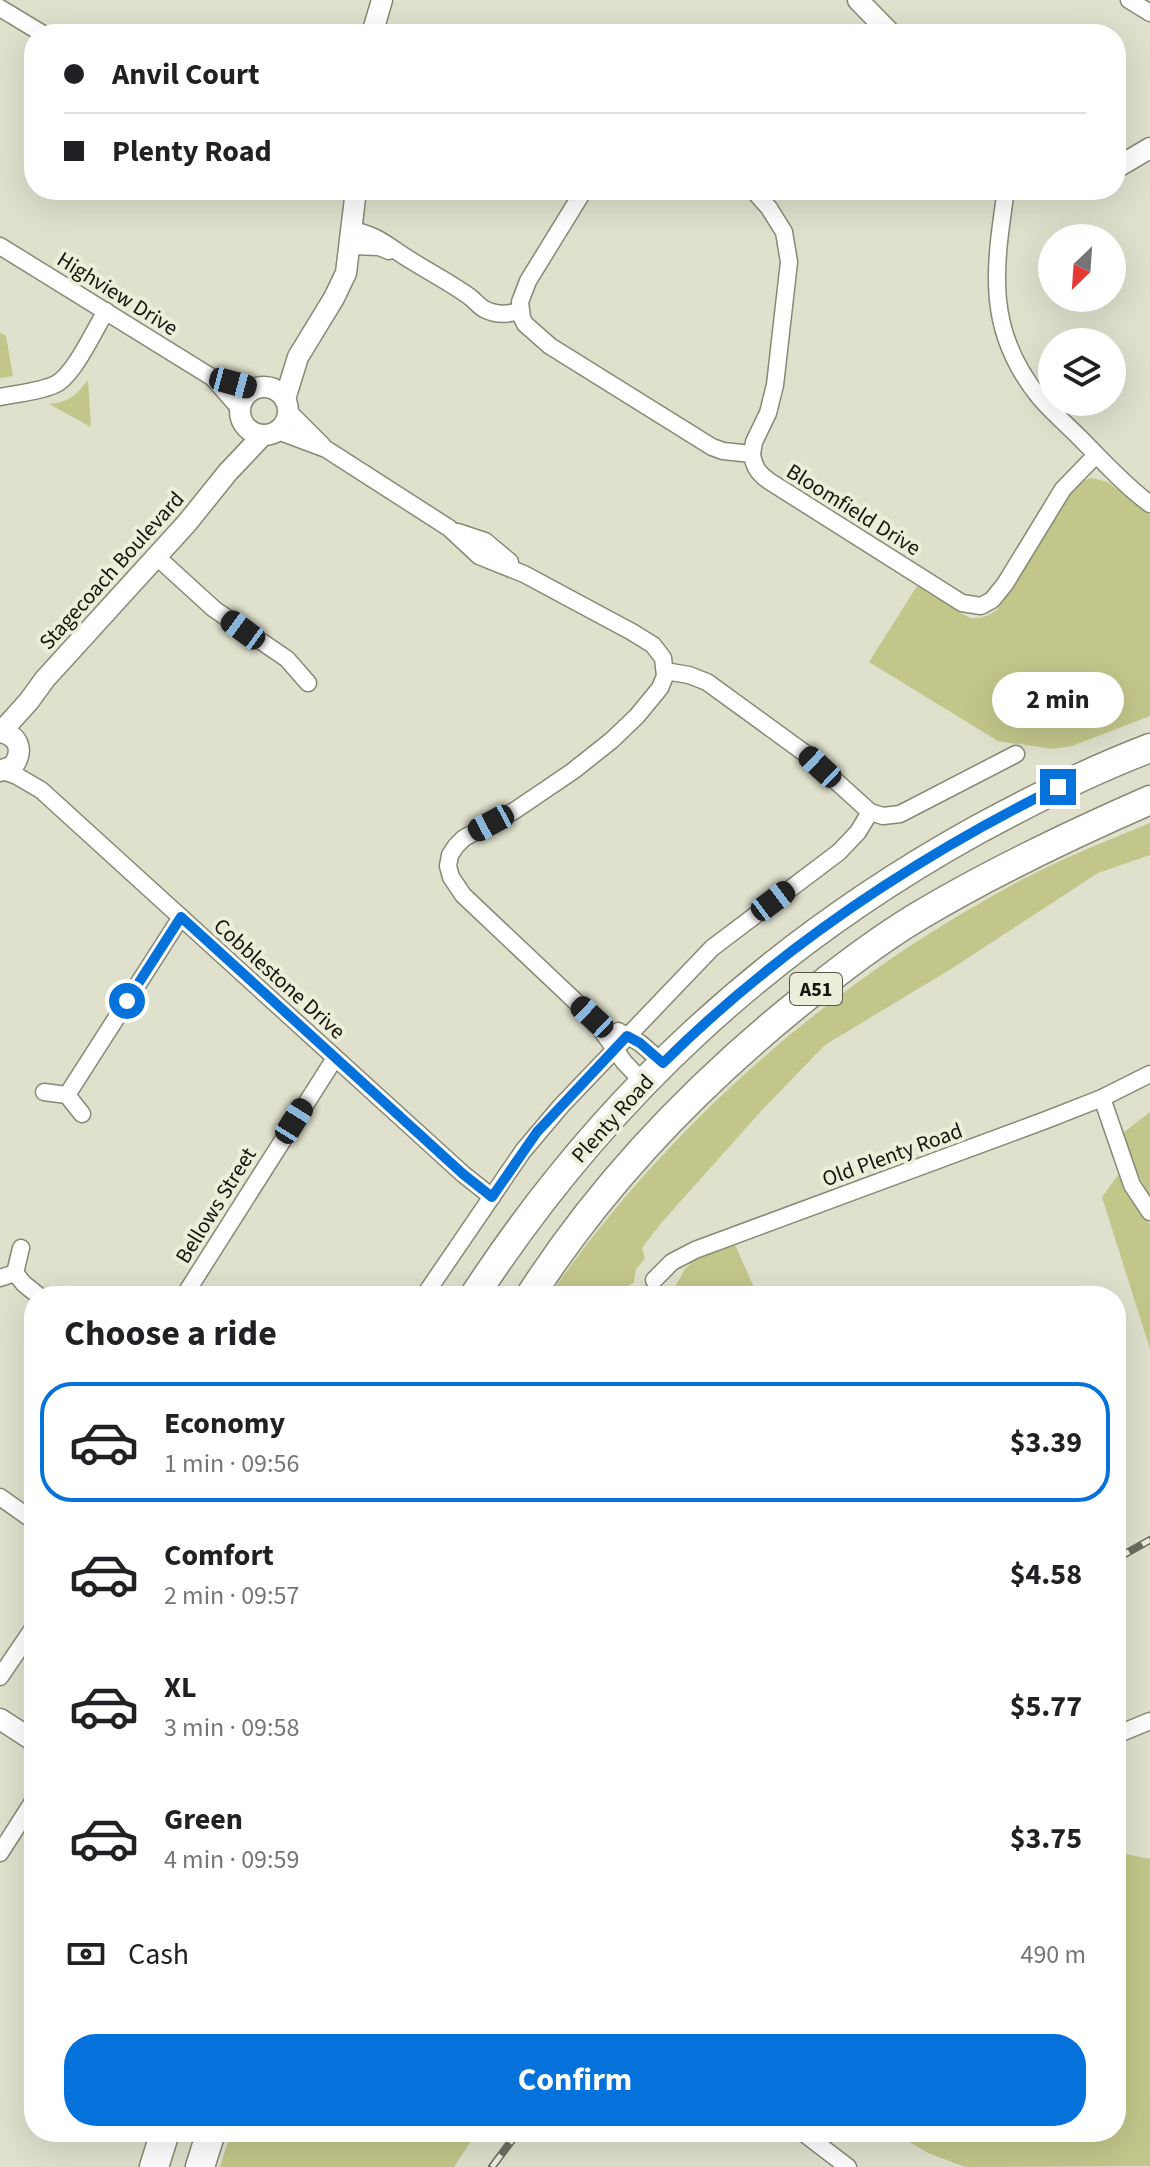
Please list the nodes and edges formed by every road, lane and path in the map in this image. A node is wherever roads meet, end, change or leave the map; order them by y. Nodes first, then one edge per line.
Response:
1 (382, 0) edge
2 (858, 0) edge
3 (1129, 0) edge
4 (0, 8) edge
5 (1150, 13) edge
6 (26, 24) edge
7 (375, 24) edge
8 (881, 24) edge
9 (1150, 148) edge
10 (1126, 162) edge
11 (355, 200) edge
12 (578, 200) edge
13 (762, 200) edge
14 (1005, 200) edge
15 (1013, 200) edge
16 (1002, 223) junction
17 (352, 238) junction
18 (0, 246) edge
19 (513, 309) junction
20 (106, 311) junction
21 (298, 357) junction
22 (213, 378) junction
23 (259, 388) junction
24 (0, 397) edge
25 (287, 405) junction
26 (242, 416) junction
27 (271, 433) junction
28 (326, 449) junction
29 (752, 454) junction
30 (1096, 455) junction
31 (228, 472) junction
32 (1150, 504) edge
33 (157, 557) junction
34 (665, 671) junction
35 (308, 683) dead end
36 (29, 701) junction
37 (0, 732) edge
38 (1150, 748) edge
39 (19, 749) junction
40 (1016, 754) dead end
41 (1, 771) edge
42 (41, 790) junction
43 (1150, 800) edge
44 (870, 812) junction
45 (181, 917) junction
46 (592, 1017) junction
47 (627, 1036) junction
48 (614, 1049) junction
49 (335, 1058) junction
50 (653, 1072) junction
51 (1150, 1074) edge
52 (44, 1092) dead end
53 (67, 1095) junction
54 (1102, 1098) junction
55 (82, 1114) dead end
56 (492, 1197) junction
57 (1150, 1212) edge
58 (21, 1248) dead end
59 (7, 1276) edge
60 (654, 1280) dead end
61 (26, 1286) edge
62 (190, 1286) edge
63 (431, 1286) edge
64 (481, 1286) edge
65 (537, 1286) edge
66 (0, 1497) edge
67 (24, 1514) edge
68 (24, 1642) edge
69 (3, 1674) edge
70 (0, 1687) edge
71 (0, 1719) edge
72 (1150, 1721) edge
73 (1126, 1731) edge
74 (24, 1735) edge
75 (24, 1816) edge
76 (0, 1853) edge
77 (162, 2142) edge
78 (208, 2142) edge
79 (815, 2142) edge
80 (154, 2167) edge
81 (200, 2167) edge
82 (848, 2167) edge

1 - 7 street
2 - 8 street
3 - 5 street
4 - 6 street
9 - 10 street
11 - 17 street
12 - 19 street
13 - 29 street
14 - 16 street
15 - 16 street
16 - 30 street
17 - 19 street
17 - 21 street
18 - 20 street, Highview Drive
19 - 29 street
20 - 22 street, Highview Drive
20 - 24 street
21 - 23 street
21 - 25 street
22 - 23 street, Highview Drive
22 - 26 street, Highview Drive
23 - 25 street
23 - 26 street
25 - 27 street
25 - 28 street
26 - 27 street
26 - 31 street, Stagecoach Boulevard
27 - 28 street
27 - 31 street, Stagecoach Boulevard
28 - 34 street
29 - 30 street, Bloomfield Drive
30 - 32 street
31 - 33 street, Stagecoach Boulevard
33 - 35 street
33 - 36 street, Stagecoach Boulevard
34 - 44 street
34 - 46 street
36 - 37 street, Stagecoach Boulevard
36 - 39 street, Stagecoach Boulevard
37 - 39 street
38 - 50 highway, Plenty Road / A51
39 - 41 street
39 - 42 street, Cobblestone Drive
40 - 44 street
41 - 42 street, Cobblestone Drive
42 - 45 street, Cobblestone Drive
43 - 65 highway, Plenty Road / A51
44 - 47 street
45 - 49 street, Cobblestone Drive
45 - 53 street
46 - 47 street
46 - 48 street
47 - 48 street
47 - 50 street
48 - 50 street
48 - 56 street
49 - 56 street, Cobblestone Drive
49 - 62 street, Bellows Street
50 - 64 highway, Plenty Road / A51
51 - 54 street, Old Plenty Road
52 - 53 street
53 - 55 street
54 - 57 street
54 - 60 street, Old Plenty Road
56 - 63 street
58 - 59 street
59 - 61 street
66 - 67 street
68 - 69 street
69 - 70 street
71 - 74 street
72 - 73 street
75 - 76 street
77 - 80 highway
78 - 81 highway
79 - 82 street

